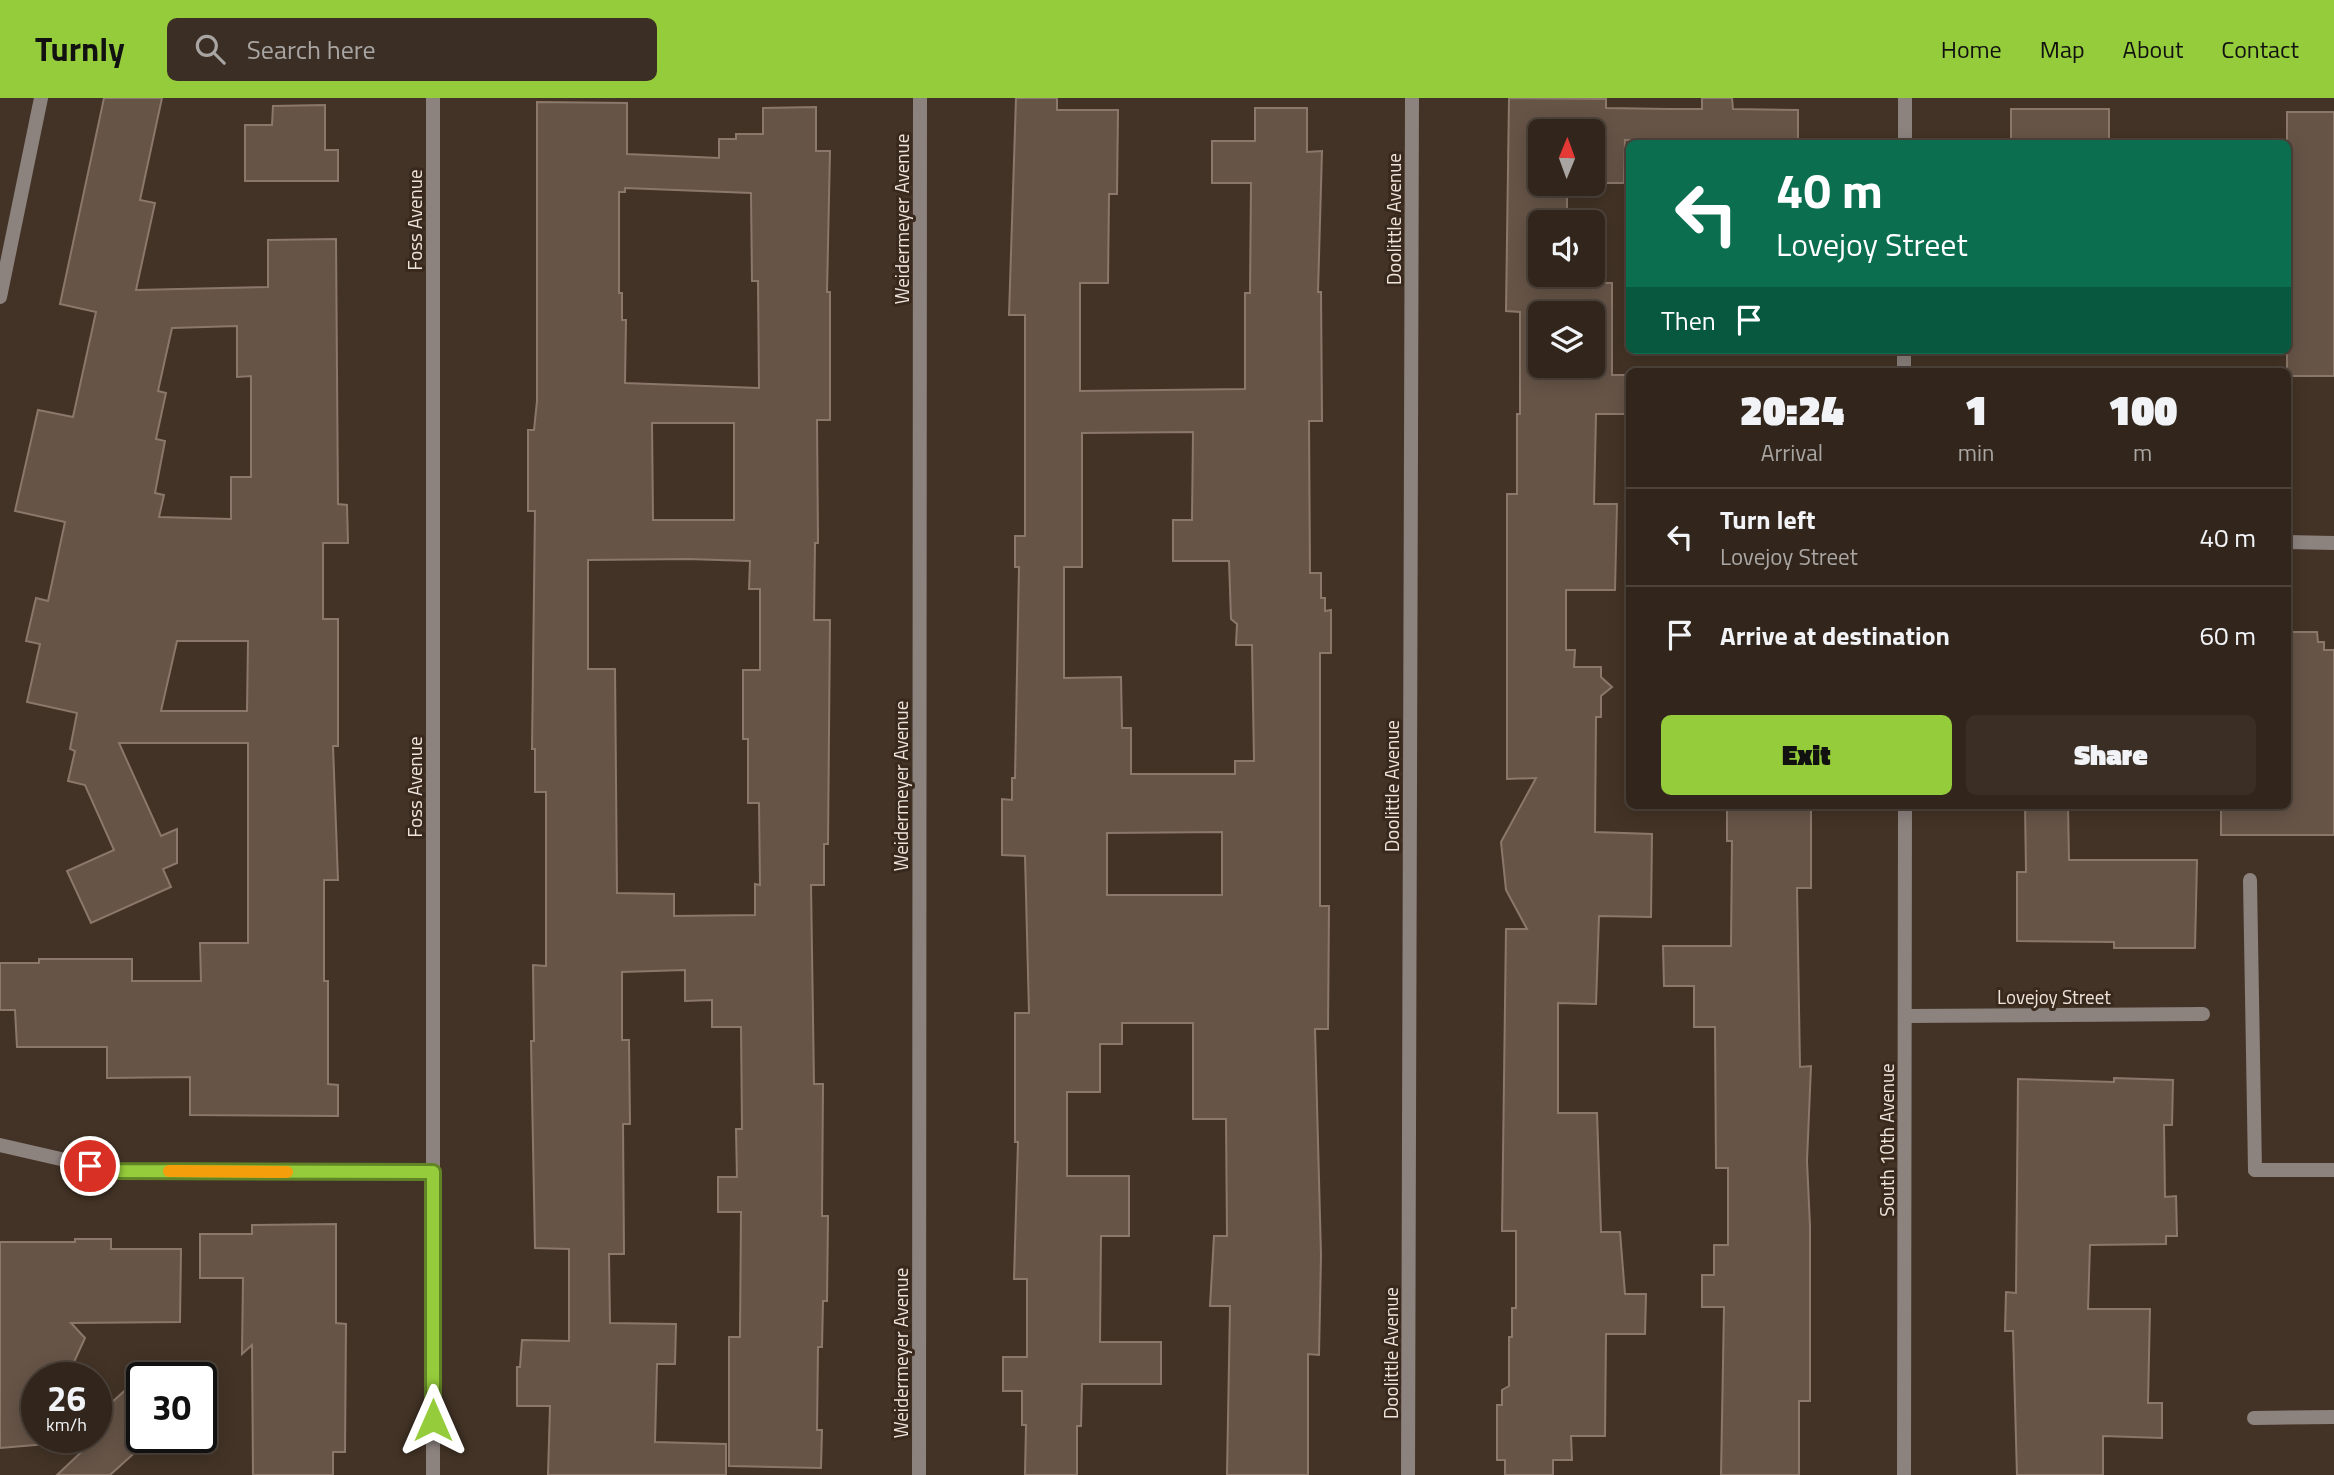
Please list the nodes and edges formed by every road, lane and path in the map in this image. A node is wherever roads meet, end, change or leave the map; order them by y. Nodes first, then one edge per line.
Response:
1 (41, 98) edge
2 (433, 98) edge
3 (920, 98) edge
4 (1412, 98) edge
5 (1905, 98) edge
6 (1905, 140) edge
7 (0, 297) edge
8 (2291, 542) edge
9 (2334, 543) edge
10 (1905, 809) edge
11 (2250, 880) dead end
12 (2203, 1014) dead end
13 (1906, 1016) junction
14 (1, 1145) edge
15 (2334, 1170) edge
16 (433, 1172) junction
17 (2254, 1418) dead end
18 (2334, 1418) edge
19 (433, 1475) edge
20 (919, 1475) edge
21 (1408, 1475) edge
22 (1904, 1475) edge

1 - 7 street
2 - 16 street, Foss Avenue
3 - 20 street, Weidermeyer Avenue
4 - 21 street, Doolittle Avenue
5 - 6 street
8 - 9 street
10 - 13 street, South 10th Avenue
11 - 15 street
12 - 13 street, Lovejoy Street
13 - 22 street, South 10th Avenue
14 - 16 street
16 - 19 street, Foss Avenue
17 - 18 street

